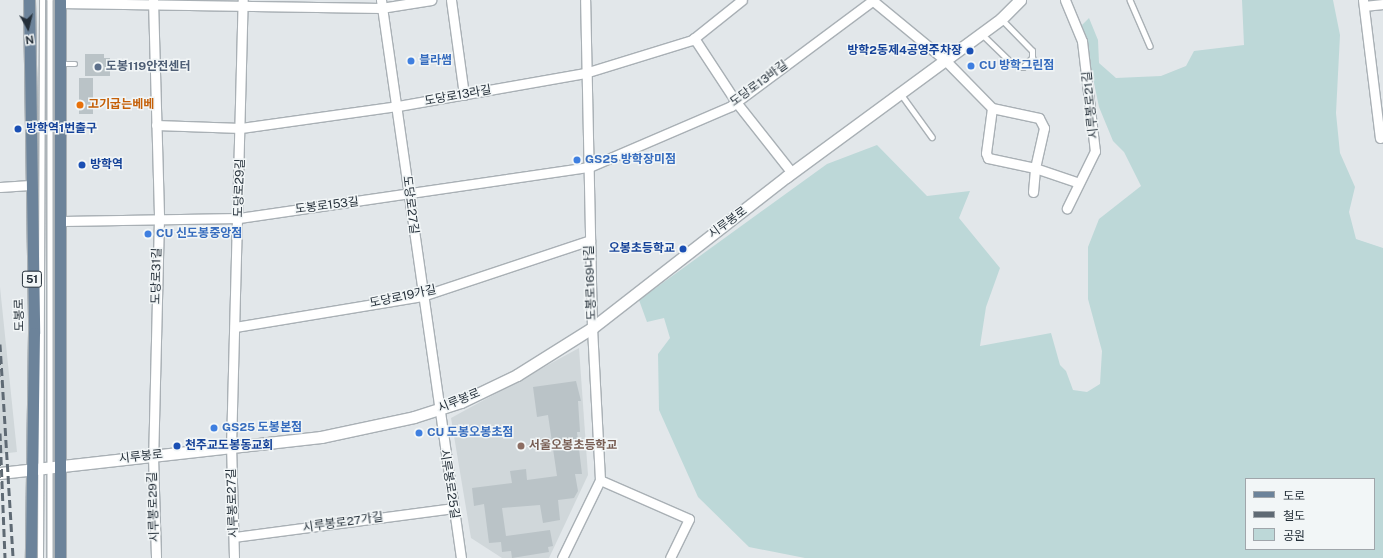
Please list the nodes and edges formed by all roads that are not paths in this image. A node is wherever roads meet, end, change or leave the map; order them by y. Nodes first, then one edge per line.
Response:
1 (29, 0) edge
2 (42, 0) edge
3 (431, 0) edge
4 (451, 0) edge
5 (585, 0) edge
6 (742, 0) edge
7 (873, 0) edge
8 (1020, 0) edge
9 (1065, 0) edge
10 (1130, 0) edge
11 (57, 1) edge
12 (153, 2) edge
13 (244, 3) edge
14 (1364, 3) edge
15 (381, 4) edge
16 (1383, 4) edge
17 (1001, 19) junction
18 (982, 34) junction
19 (694, 38) junction
20 (1150, 46) dead end
21 (946, 61) junction
22 (28, 64) junction
23 (42, 64) junction
24 (55, 64) junction
25 (75, 64) dead end
26 (585, 73) junction
27 (901, 94) junction
28 (464, 95) junction
29 (736, 102) junction
30 (398, 106) junction
31 (992, 108) junction
32 (156, 125) junction
33 (241, 128) junction
34 (932, 137) dead end
35 (1380, 138) dead end
36 (589, 167) junction
37 (1035, 168) junction
38 (792, 173) junction
39 (1079, 183) junction
40 (30, 185) junction
41 (0, 187) edge
42 (1033, 192) dead end
43 (409, 196) junction
44 (1067, 208) dead end
45 (159, 218) junction
46 (239, 218) junction
47 (63, 221) junction
48 (590, 240) junction
49 (422, 296) junction
50 (235, 327) junction
51 (592, 328) junction
52 (437, 410) junction
53 (231, 447) junction
54 (153, 456) junction
55 (46, 468) junction
56 (0, 473) edge
57 (600, 480) junction
58 (453, 508) junction
59 (234, 537) junction
60 (31, 558) edge
61 (40, 558) edge
62 (50, 558) edge
63 (60, 558) edge
64 (156, 558) edge
65 (234, 558) edge
66 (461, 558) edge
67 (562, 558) edge
68 (670, 558) edge

1 - 22 main road, 도봉로 / 51
2 - 23 lane
3 - 15 street
4 - 28 street
5 - 26 street, 도봉로169나길
6 - 19 street, 도당로13라길
7 - 21 street
7 - 29 street, 도당로13바길
8 - 17 street, 시루봉로
9 - 39 street, 시루봉로21길
10 - 20 lane
11 - 12 street
11 - 24 main road, 도봉로 / 51
12 - 13 street
12 - 32 street, 도당로31길
13 - 15 street
13 - 33 street, 도당로29길
14 - 16 street
14 - 35 street
15 - 30 street, 도당로27길
17 - 18 street, 시루봉로
17 - 18 lane
18 - 21 street, 시루봉로
19 - 26 street, 도당로13라길
19 - 29 street
21 - 27 street, 시루봉로
21 - 31 street
22 - 23 lane
22 - 40 main road, 도봉로 / 51
23 - 24 lane
23 - 55 lane
24 - 25 lane
24 - 47 main road, 도봉로 / 51
24 - 55 lane
26 - 28 street, 도당로13라길
26 - 36 street, 도봉로169나길
27 - 34 lane
27 - 38 street, 시루봉로
28 - 30 street, 도당로13라길
29 - 36 street, 도당로13바길
29 - 38 street
30 - 33 street, 도당로13라길
30 - 43 street, 도당로27길
31 - 37 street
31 - 37 street
32 - 33 street, 도당로13라길
32 - 45 street, 도당로31길
33 - 46 street, 도당로29길
36 - 43 street, 도봉로153길
36 - 48 street, 도봉로169나길
37 - 39 street
37 - 42 street
38 - 51 street, 시루봉로
39 - 44 street, 시루봉로21길
40 - 41 street
40 - 55 main road, 도봉로 / 51
43 - 46 street, 도봉로153길
43 - 49 street, 도당로27길
45 - 46 street, 도봉로153길
45 - 47 street, 도봉로153길
45 - 54 street, 도당로31길
46 - 50 street, 도당로29길
47 - 55 main road, 도봉로 / 51
48 - 49 street, 도당로19가길
48 - 51 street, 도봉로169나길
49 - 50 street, 도당로19가길
49 - 52 street, 도당로27길
50 - 53 street, 도당로29길
51 - 52 street, 시루봉로
51 - 57 street, 도봉로169나길
52 - 53 street, 시루봉로
52 - 58 street, 시루봉로25길
53 - 54 street, 시루봉로
53 - 59 street, 시루봉로27길
54 - 55 street, 시루봉로
54 - 64 street, 시루봉로29길
55 - 56 street, 시루봉로
55 - 60 main road, 도봉로 / 51
55 - 61 lane
55 - 62 lane
55 - 63 main road, 도봉로 / 51
57 - 67 street, 도봉로169나길
57 - 68 street
58 - 59 street, 시루봉로27가길
58 - 66 street, 시루봉로25길
59 - 65 street, 시루봉로27길

